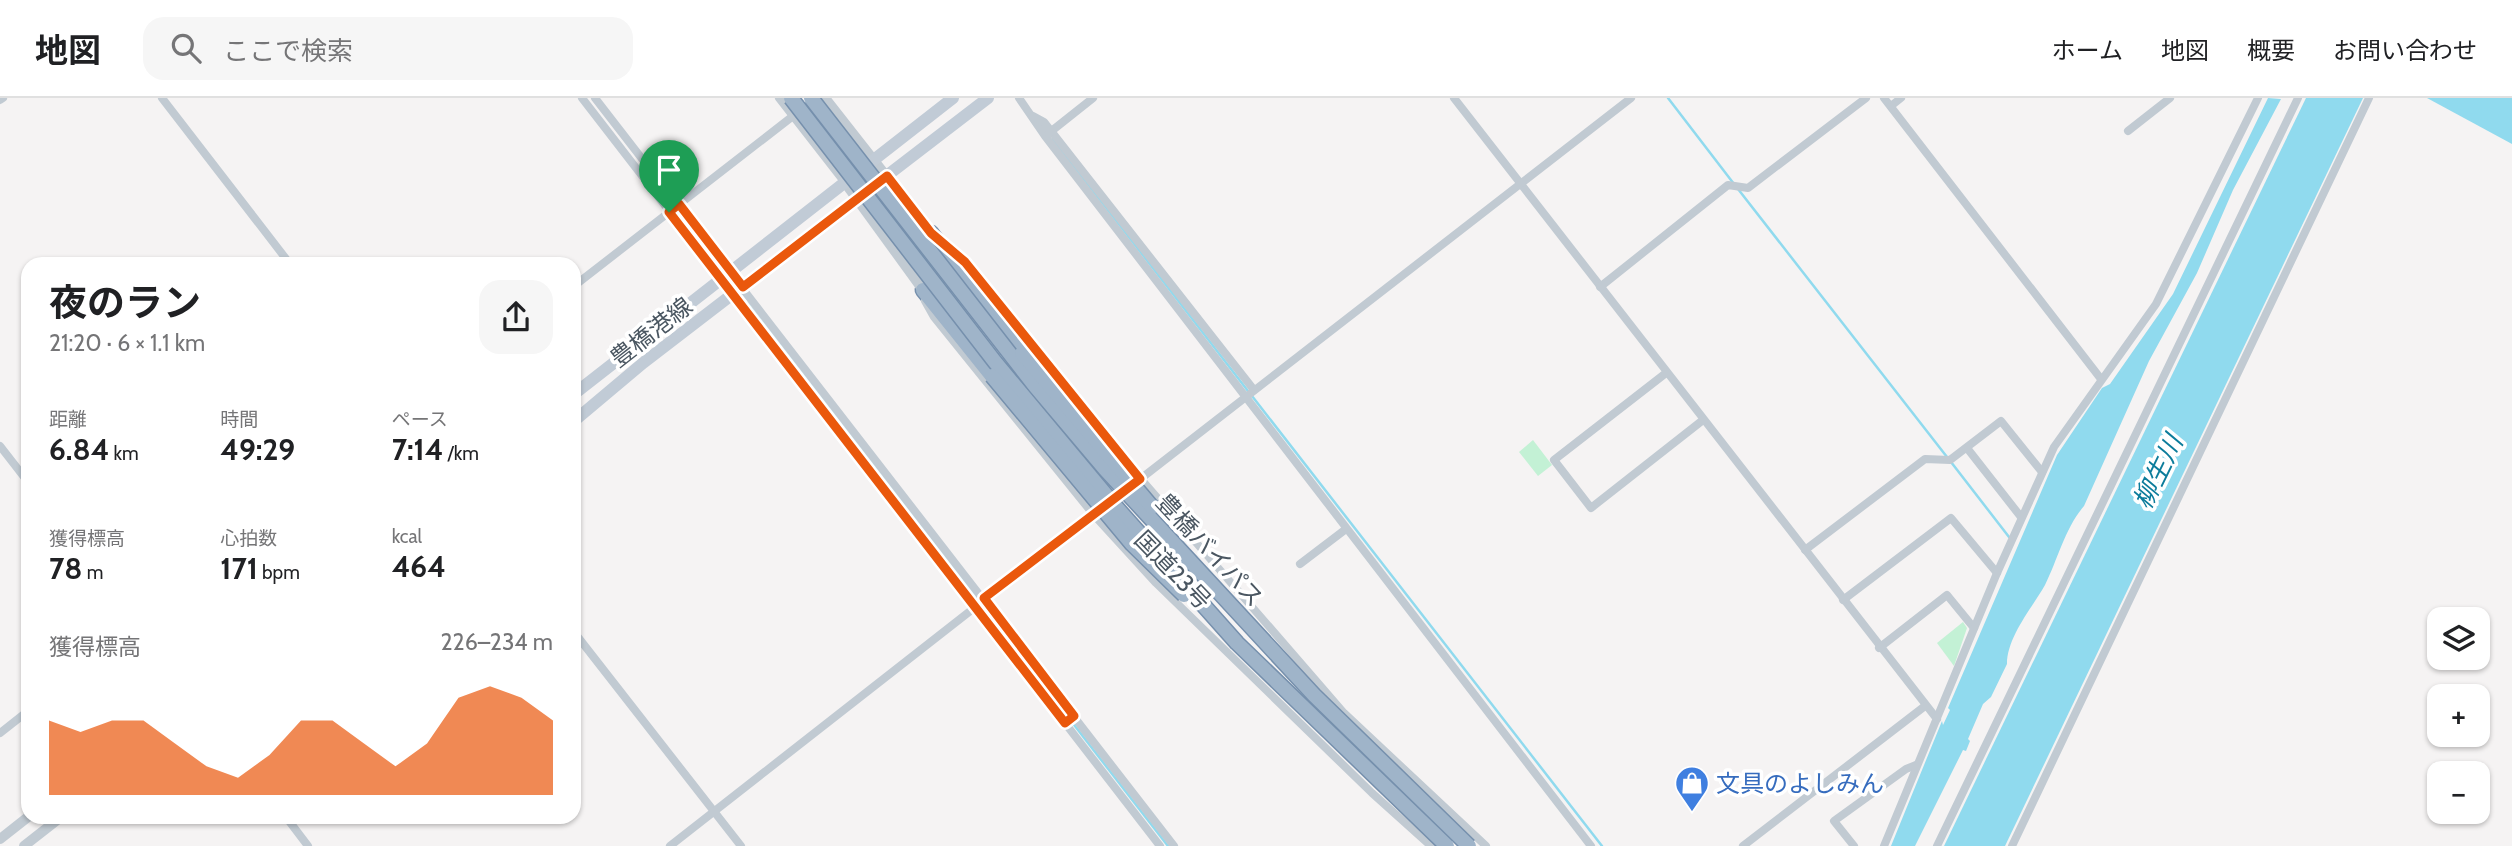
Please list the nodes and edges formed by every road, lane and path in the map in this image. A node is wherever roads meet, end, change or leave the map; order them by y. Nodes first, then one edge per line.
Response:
1 (162, 98) edge
2 (582, 98) edge
3 (595, 98) edge
4 (779, 98) edge
5 (791, 98) edge
6 (811, 98) edge
7 (825, 98) edge
8 (953, 98) edge
9 (988, 98) edge
10 (1019, 98) edge
11 (1093, 98) edge
12 (1454, 98) edge
13 (1631, 98) edge
14 (1866, 98) edge
15 (1884, 98) edge
16 (1901, 98) edge
17 (2170, 98) edge
18 (2258, 98) edge
19 (2298, 98) edge
20 (2369, 98) edge
21 (1891, 106) junction
22 (793, 116) junction
23 (2129, 131) dead end
24 (1048, 134) junction
25 (634, 148) junction
26 (626, 155) junction
27 (876, 161) junction
28 (887, 176) junction
29 (846, 184) junction
30 (1521, 184) junction
31 (857, 199) junction
32 (679, 204) junction
33 (669, 212) junction
34 (1123, 231) junction
35 (931, 233) junction
36 (285, 257) edge
37 (726, 276) junction
38 (1168, 280) junction
39 (581, 281) edge
40 (1160, 286) junction
41 (1600, 287) junction
42 (923, 290) junction
43 (738, 291) junction
44 (1195, 316) junction
45 (1187, 322) junction
46 (1233, 365) junction
47 (1225, 371) junction
48 (1666, 373) junction
49 (2101, 379) junction
50 (581, 389) edge
51 (1254, 390) junction
52 (1245, 397) junction
53 (581, 415) edge
54 (1703, 420) junction
55 (0, 446) edge
56 (1967, 447) junction
57 (2042, 472) junction
58 (21, 473) edge
59 (1140, 479) junction
60 (1094, 514) junction
61 (2021, 517) junction
62 (1346, 528) junction
63 (1805, 550) junction
64 (1300, 565) dead end
65 (1997, 573) junction
66 (984, 598) junction
67 (1843, 600) junction
68 (1227, 602) junction
69 (974, 606) junction
70 (1974, 628) junction
71 (581, 641) edge
72 (1237, 643) junction
73 (1879, 648) junction
74 (1326, 692) junction
75 (1925, 706) junction
76 (21, 716) edge
77 (1074, 716) junction
78 (1937, 719) junction
79 (1299, 721) junction
80 (1065, 723) junction
81 (0, 733) edge
82 (1916, 765) junction
83 (1130, 789) junction
84 (1121, 796) junction
85 (715, 812) junction
86 (21, 823) edge
87 (52, 824) edge
88 (291, 824) edge
89 (0, 839) edge
90 (24, 846) edge
91 (308, 846) edge
92 (670, 846) edge
93 (741, 846) edge
94 (1160, 846) edge
95 (1174, 846) edge
96 (1431, 846) edge
97 (1447, 846) edge
98 (1469, 846) edge
99 (1486, 846) edge
100 (1591, 846) edge
101 (1743, 846) edge
102 (1854, 846) edge
103 (1884, 846) edge
104 (1937, 846) edge
105 (2012, 846) edge

1 - 36 street
2 - 26 street
3 - 25 street
4 - 22 street
5 - 72 highway, 豊橋バイパス, bridge
6 - 68 highway, 豊橋バイパス, bridge
7 - 27 street
8 - 27 main road, 豊橋港線
9 - 28 main road, 豊橋港線
10 - 24 street
11 - 24 street
12 - 30 street
13 - 30 street
14 - 41 street
15 - 21 street
16 - 21 street
17 - 23 street
18 - 49 street
19 - 104 street
20 - 105 street
21 - 49 street
22 - 29 street
22 - 32 street
24 - 34 street
25 - 26 street
25 - 32 street
26 - 33 street
27 - 28 street
27 - 29 main road, 豊橋港線
28 - 31 main road, 豊橋港線
28 - 35 street
29 - 31 street
29 - 37 main road, 豊橋港線
30 - 41 street
30 - 51 street
31 - 42 street
31 - 43 main road, 豊橋港線
32 - 33 street
32 - 37 street
33 - 37 street
33 - 39 street
34 - 38 street
34 - 40 street
35 - 59 street
35 - 68 highway, bridge
37 - 43 street
37 - 43 street
37 - 50 main road, 豊橋港線
38 - 40 street
38 - 44 street
40 - 45 street
41 - 48 street
42 - 60 street, 国道23号
42 - 72 highway, bridge
43 - 53 main road, 豊橋港線
43 - 66 street
43 - 69 street
44 - 45 street
44 - 46 street
45 - 47 street
46 - 47 street
46 - 51 street
47 - 52 street
48 - 54 street
48 - 54 street
49 - 57 street
51 - 52 street
52 - 59 street
52 - 62 street
54 - 63 street
55 - 58 street
56 - 57 street
56 - 61 street
56 - 63 street
57 - 61 street
59 - 60 street
59 - 74 street
60 - 66 street
60 - 79 street, 国道23号
61 - 65 street
62 - 64 street
62 - 100 street
63 - 67 street
65 - 67 street
65 - 70 street
66 - 69 street
66 - 77 street
67 - 73 street
68 - 98 highway, 豊橋バイパス, bridge
69 - 80 street
69 - 85 street
70 - 73 street
70 - 78 street
71 - 85 street
72 - 97 highway, 豊橋バイパス, bridge
73 - 75 street
74 - 79 street
74 - 99 street
75 - 78 street
75 - 101 street
76 - 81 street
77 - 80 street
77 - 83 street
78 - 82 street
79 - 96 street, 国道23号
80 - 84 street
82 - 102 street
82 - 103 street
83 - 84 street
83 - 95 street
84 - 94 street
85 - 92 street
85 - 93 street
86 - 89 street
87 - 90 street
88 - 91 street

